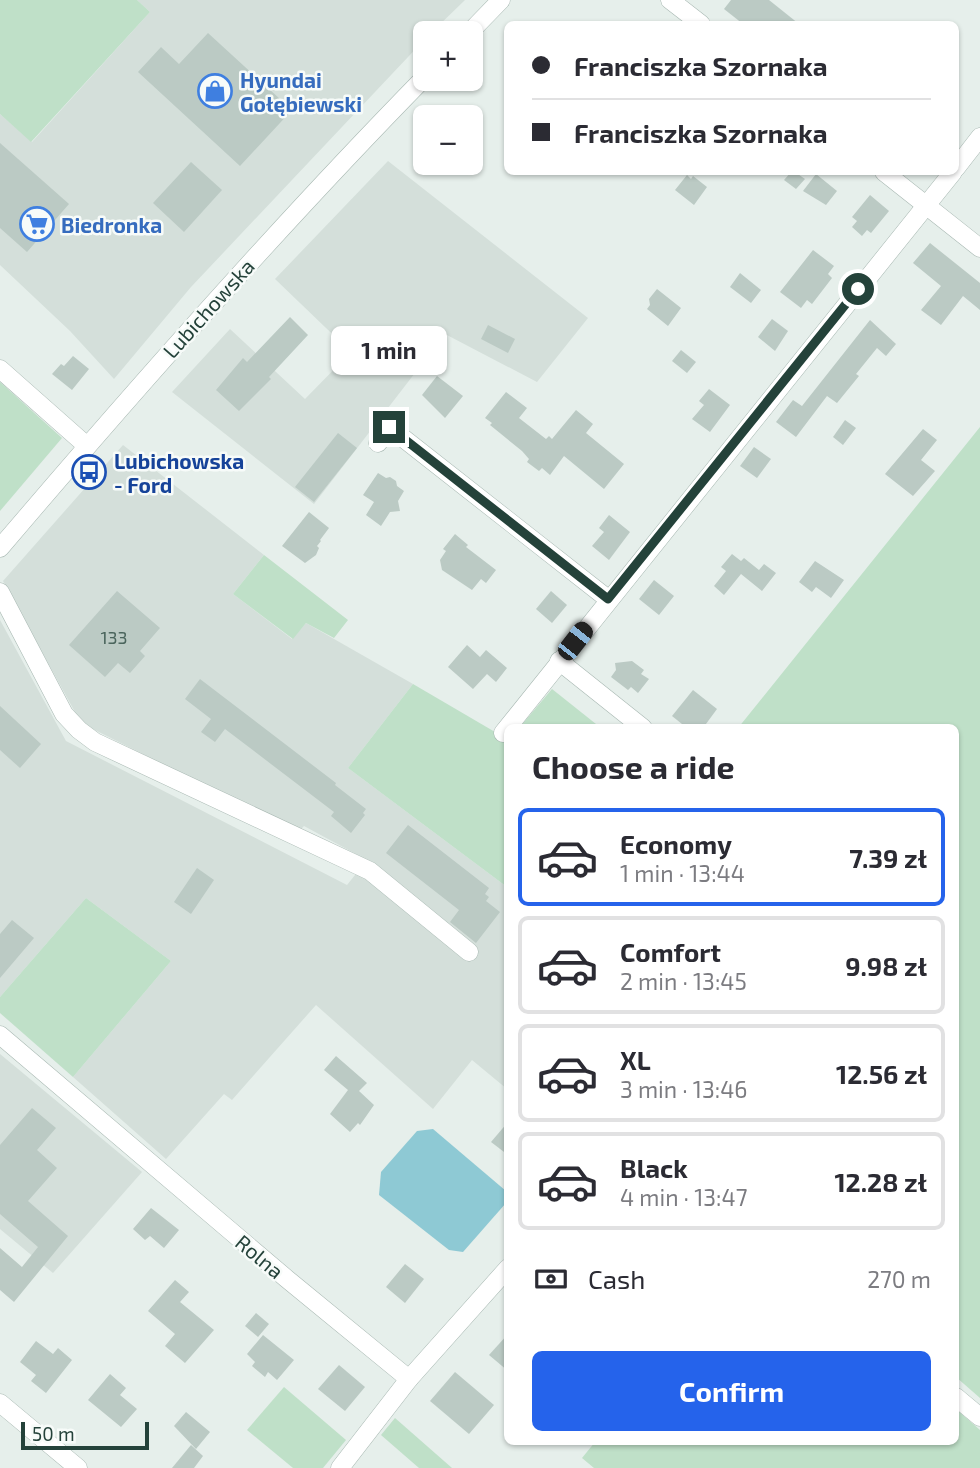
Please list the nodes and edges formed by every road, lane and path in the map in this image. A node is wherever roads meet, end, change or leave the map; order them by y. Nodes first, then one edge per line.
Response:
1 (501, 0) edge
2 (670, 0) edge
3 (481, 21) edge
4 (697, 21) edge
5 (413, 90) edge
6 (980, 137) edge
7 (959, 164) edge
8 (888, 175) edge
9 (950, 175) edge
10 (926, 205) junction
11 (980, 248) edge
12 (0, 369) edge
13 (378, 443) dead end
14 (87, 446) junction
15 (0, 548) edge
16 (0, 592) edge
17 (608, 599) junction
18 (559, 662) junction
19 (510, 724) edge
20 (638, 724) edge
21 (469, 952) dead end
22 (0, 1035) edge
23 (504, 1272) edge
24 (409, 1378) junction
25 (959, 1400) edge
26 (0, 1403) edge
27 (980, 1417) edge
28 (78, 1468) edge
29 (340, 1468) edge

1 - 3 street
2 - 4 street
5 - 14 street, Lubichowska
6 - 7 street
8 - 10 street
9 - 10 street
10 - 11 street
10 - 17 street
12 - 14 street
13 - 17 street
14 - 15 street, Lubichowska
16 - 21 street
17 - 18 street
18 - 19 street
18 - 20 street
22 - 24 street, Rolna
23 - 24 street
24 - 29 street
25 - 27 street
26 - 28 street

